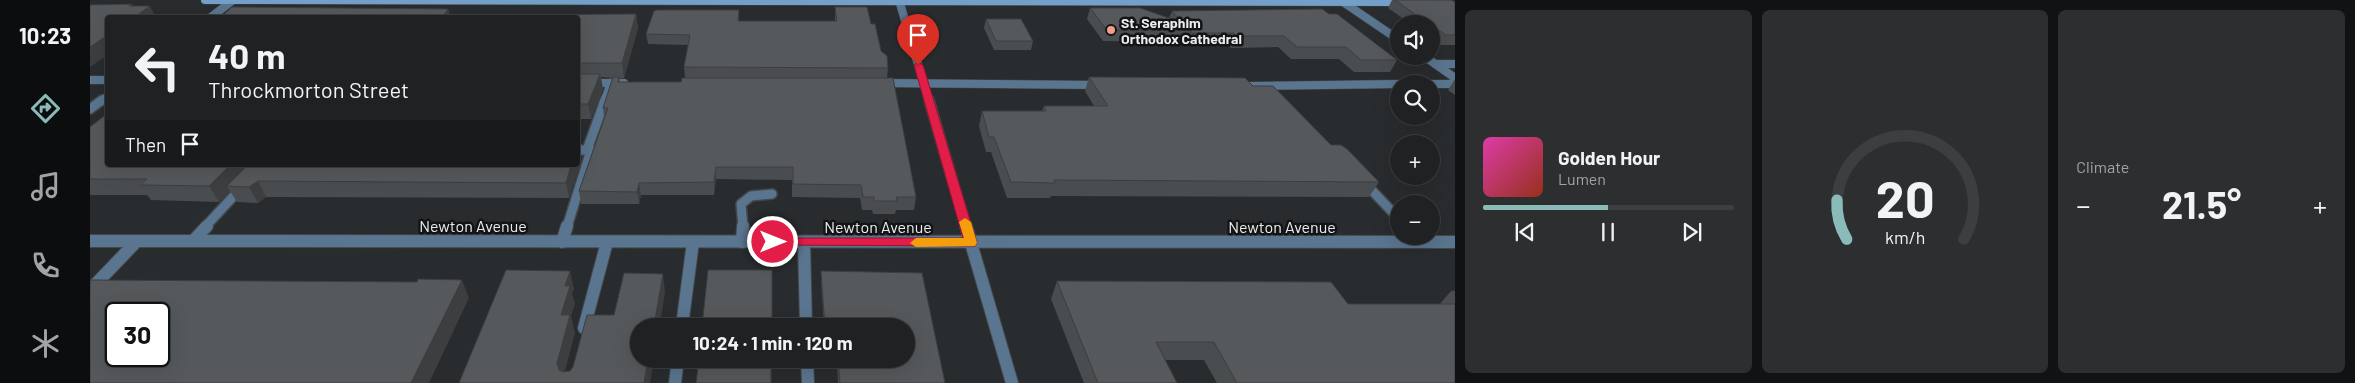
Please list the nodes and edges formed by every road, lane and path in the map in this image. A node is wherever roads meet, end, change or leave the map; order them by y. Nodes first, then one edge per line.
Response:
1 (205, 0) edge
2 (233, 0) edge
3 (899, 1) edge
4 (1047, 1) edge
5 (1369, 1) edge
6 (1343, 2) junction
7 (1417, 2) edge
8 (214, 15) edge
9 (1390, 34) edge
10 (1440, 64) edge
11 (1455, 64) edge
12 (1436, 65) edge
13 (1455, 78) edge
14 (90, 80) edge
15 (105, 80) edge
16 (580, 83) edge
17 (611, 83) junction
18 (631, 83) edge
19 (868, 83) edge
20 (924, 83) junction
21 (1390, 84) edge
22 (1440, 84) edge
23 (1455, 84) edge
24 (1107, 85) edge
25 (1237, 86) edge
26 (1250, 86) junction
27 (1272, 97) edge
28 (105, 98) edge
29 (90, 109) edge
30 (582, 150) edge
31 (1354, 172) edge
32 (249, 180) edge
33 (772, 194) dead end
34 (1390, 210) edge
35 (1390, 239) edge
36 (90, 241) edge
37 (138, 241) junction
38 (194, 241) junction
39 (1440, 241) edge
40 (562, 242) junction
41 (607, 242) junction
42 (693, 242) junction
43 (742, 242) junction
44 (804, 242) junction
45 (1455, 242) edge
46 (971, 243) junction
47 (90, 290) edge
48 (683, 318) edge
49 (806, 318) edge
50 (582, 338) edge
51 (677, 368) edge
52 (807, 368) edge
53 (675, 383) edge
54 (808, 383) edge
55 (1012, 383) edge

1 - 2 main road
2 - 3 main road
2 - 8 street
3 - 4 main road
3 - 20 street
4 - 6 main road
5 - 6 main road
5 - 7 main road
6 - 9 street
10 - 11 street
12 - 13 street
14 - 15 street
16 - 17 street
17 - 18 street
17 - 30 street
19 - 20 street
20 - 24 street
20 - 46 street
21 - 26 street
22 - 23 street
25 - 26 street
26 - 27 street
28 - 29 street
30 - 40 street
31 - 34 street
32 - 38 street
33 - 43 street
35 - 46 street, Newton Avenue
36 - 37 street, Newton Avenue
37 - 38 street, Newton Avenue
37 - 47 street
38 - 40 street, Newton Avenue
39 - 45 street, Newton Avenue
40 - 41 street, Newton Avenue
41 - 42 street, Newton Avenue
41 - 50 street
42 - 43 street, Newton Avenue
42 - 48 street
43 - 44 street, Newton Avenue
44 - 46 street, Newton Avenue
44 - 49 street
46 - 55 street
51 - 53 street
52 - 54 street

